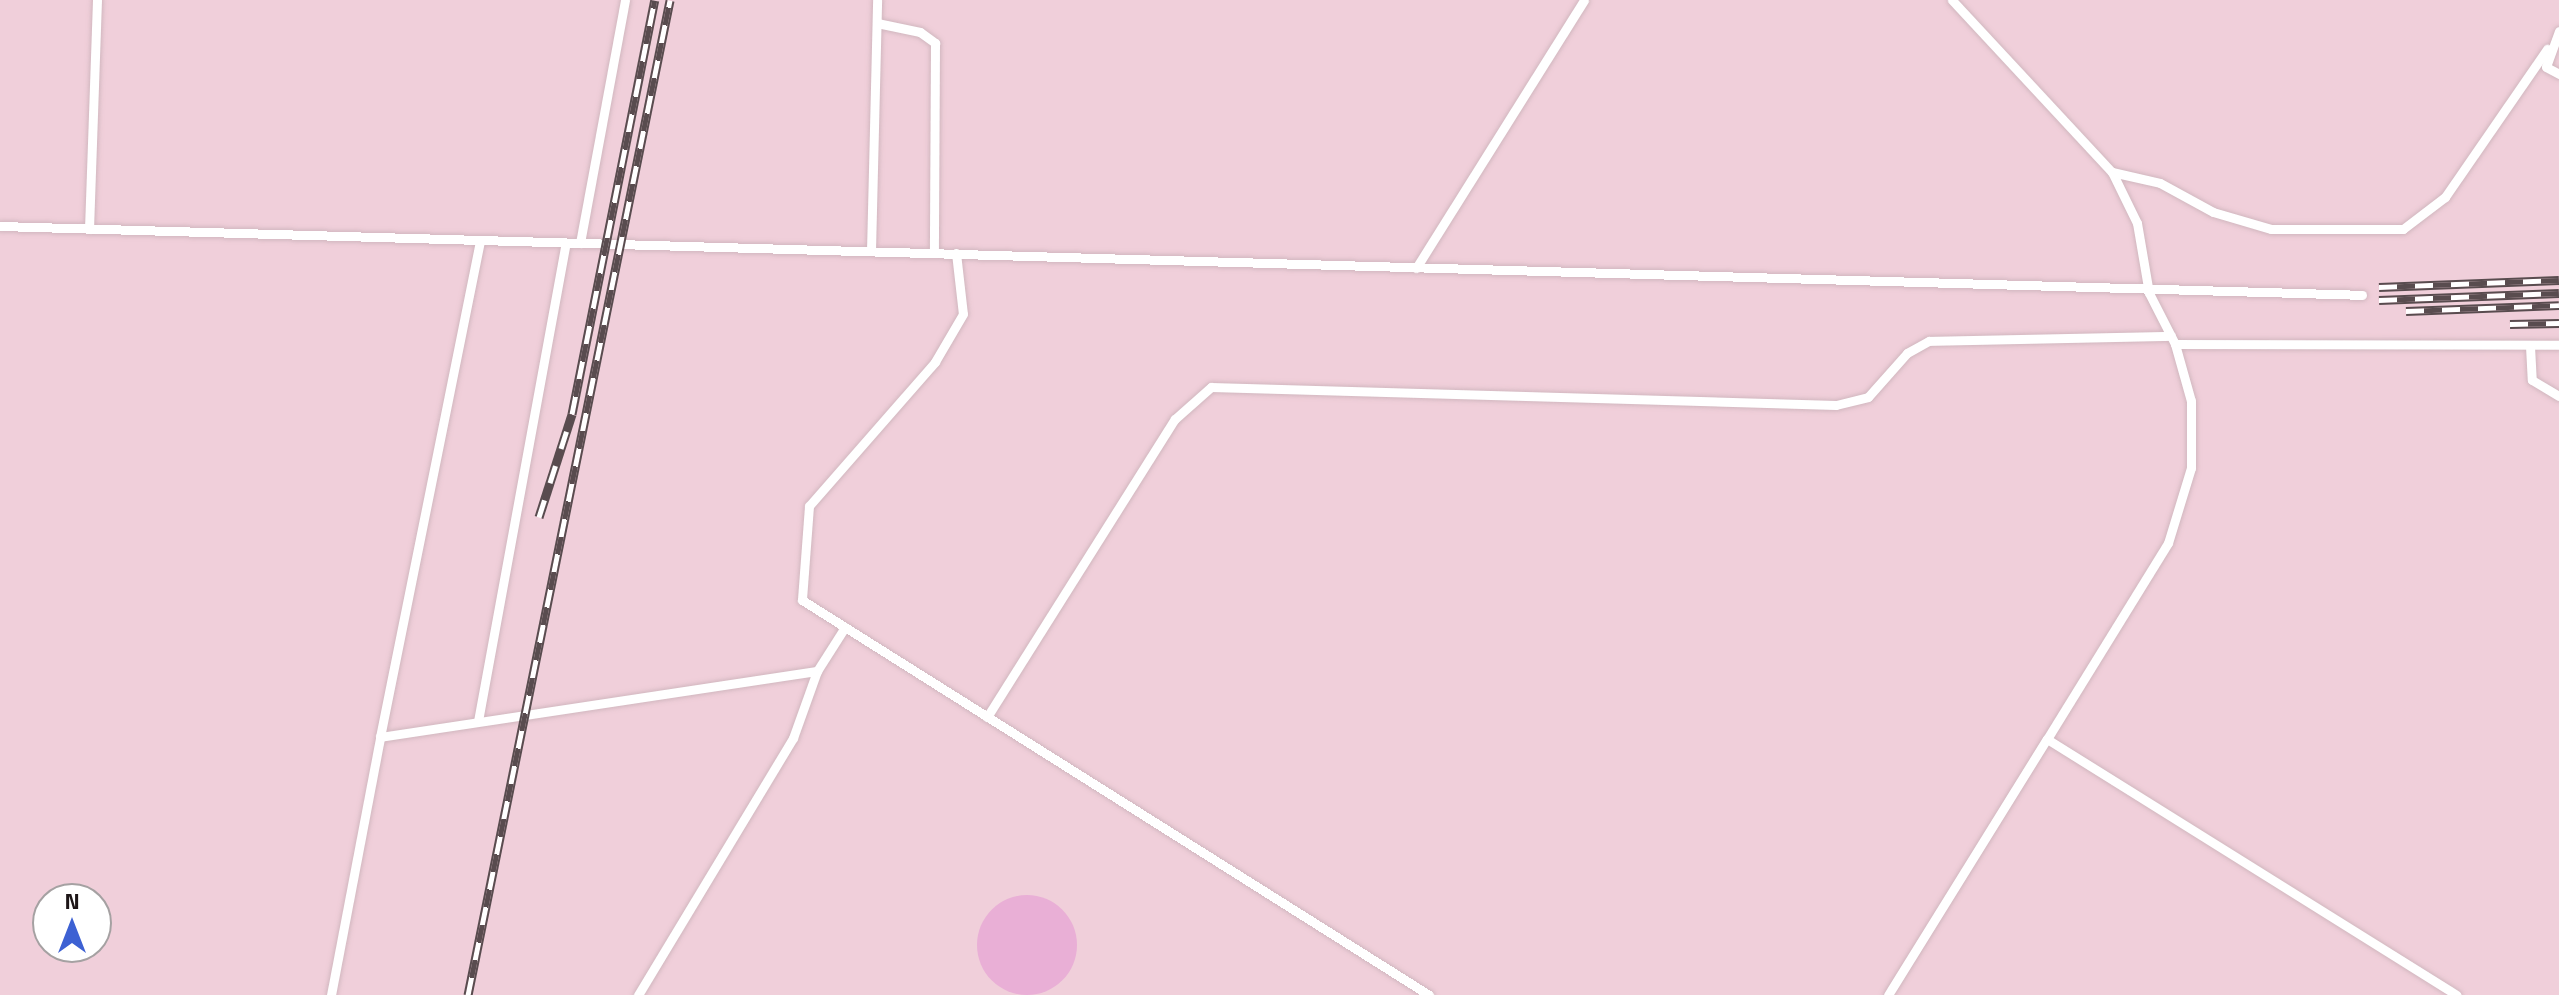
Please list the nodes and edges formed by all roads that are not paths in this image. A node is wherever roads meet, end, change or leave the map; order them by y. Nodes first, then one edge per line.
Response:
1 (97, 0) edge
2 (625, 0) edge
3 (877, 0) edge
4 (1584, 0) edge
5 (1952, 0) edge
6 (877, 23) junction
7 (2559, 31) edge
8 (2547, 49) junction
9 (2559, 74) edge
10 (2112, 172) junction
11 (0, 226) edge
12 (89, 229) junction
13 (480, 241) junction
14 (566, 243) junction
15 (580, 243) junction
16 (871, 251) junction
17 (934, 252) junction
18 (956, 253) junction
19 (1416, 268) junction
20 (2149, 293) junction
21 (2362, 295) dead end
22 (2173, 340) junction
23 (2559, 345) edge
24 (2530, 346) junction
25 (2559, 396) edge
26 (845, 627) junction
27 (817, 671) junction
28 (987, 717) junction
29 (478, 721) junction
30 (380, 737) junction
31 (2047, 739) junction
32 (331, 995) edge
33 (638, 995) edge
34 (1429, 995) edge
35 (1888, 995) edge
36 (2456, 995) edge

1 - 12 lane
2 - 15 lane
3 - 6 lane
4 - 19 lane
5 - 10 lane
6 - 16 lane
6 - 17 lane
7 - 8 lane
8 - 9 lane
8 - 10 lane
10 - 20 lane
11 - 12 lane
12 - 13 lane
13 - 14 lane
13 - 30 lane
14 - 15 lane
14 - 29 lane
15 - 16 lane
16 - 17 lane
17 - 18 lane
18 - 19 lane
18 - 26 lane
19 - 20 lane
20 - 21 lane
20 - 22 lane
22 - 24 lane
22 - 28 lane
22 - 31 lane
23 - 24 lane
24 - 25 lane
26 - 27 lane
26 - 28 lane
27 - 29 lane
27 - 33 lane
28 - 34 lane
29 - 30 lane
30 - 32 lane
31 - 35 lane
31 - 36 lane

